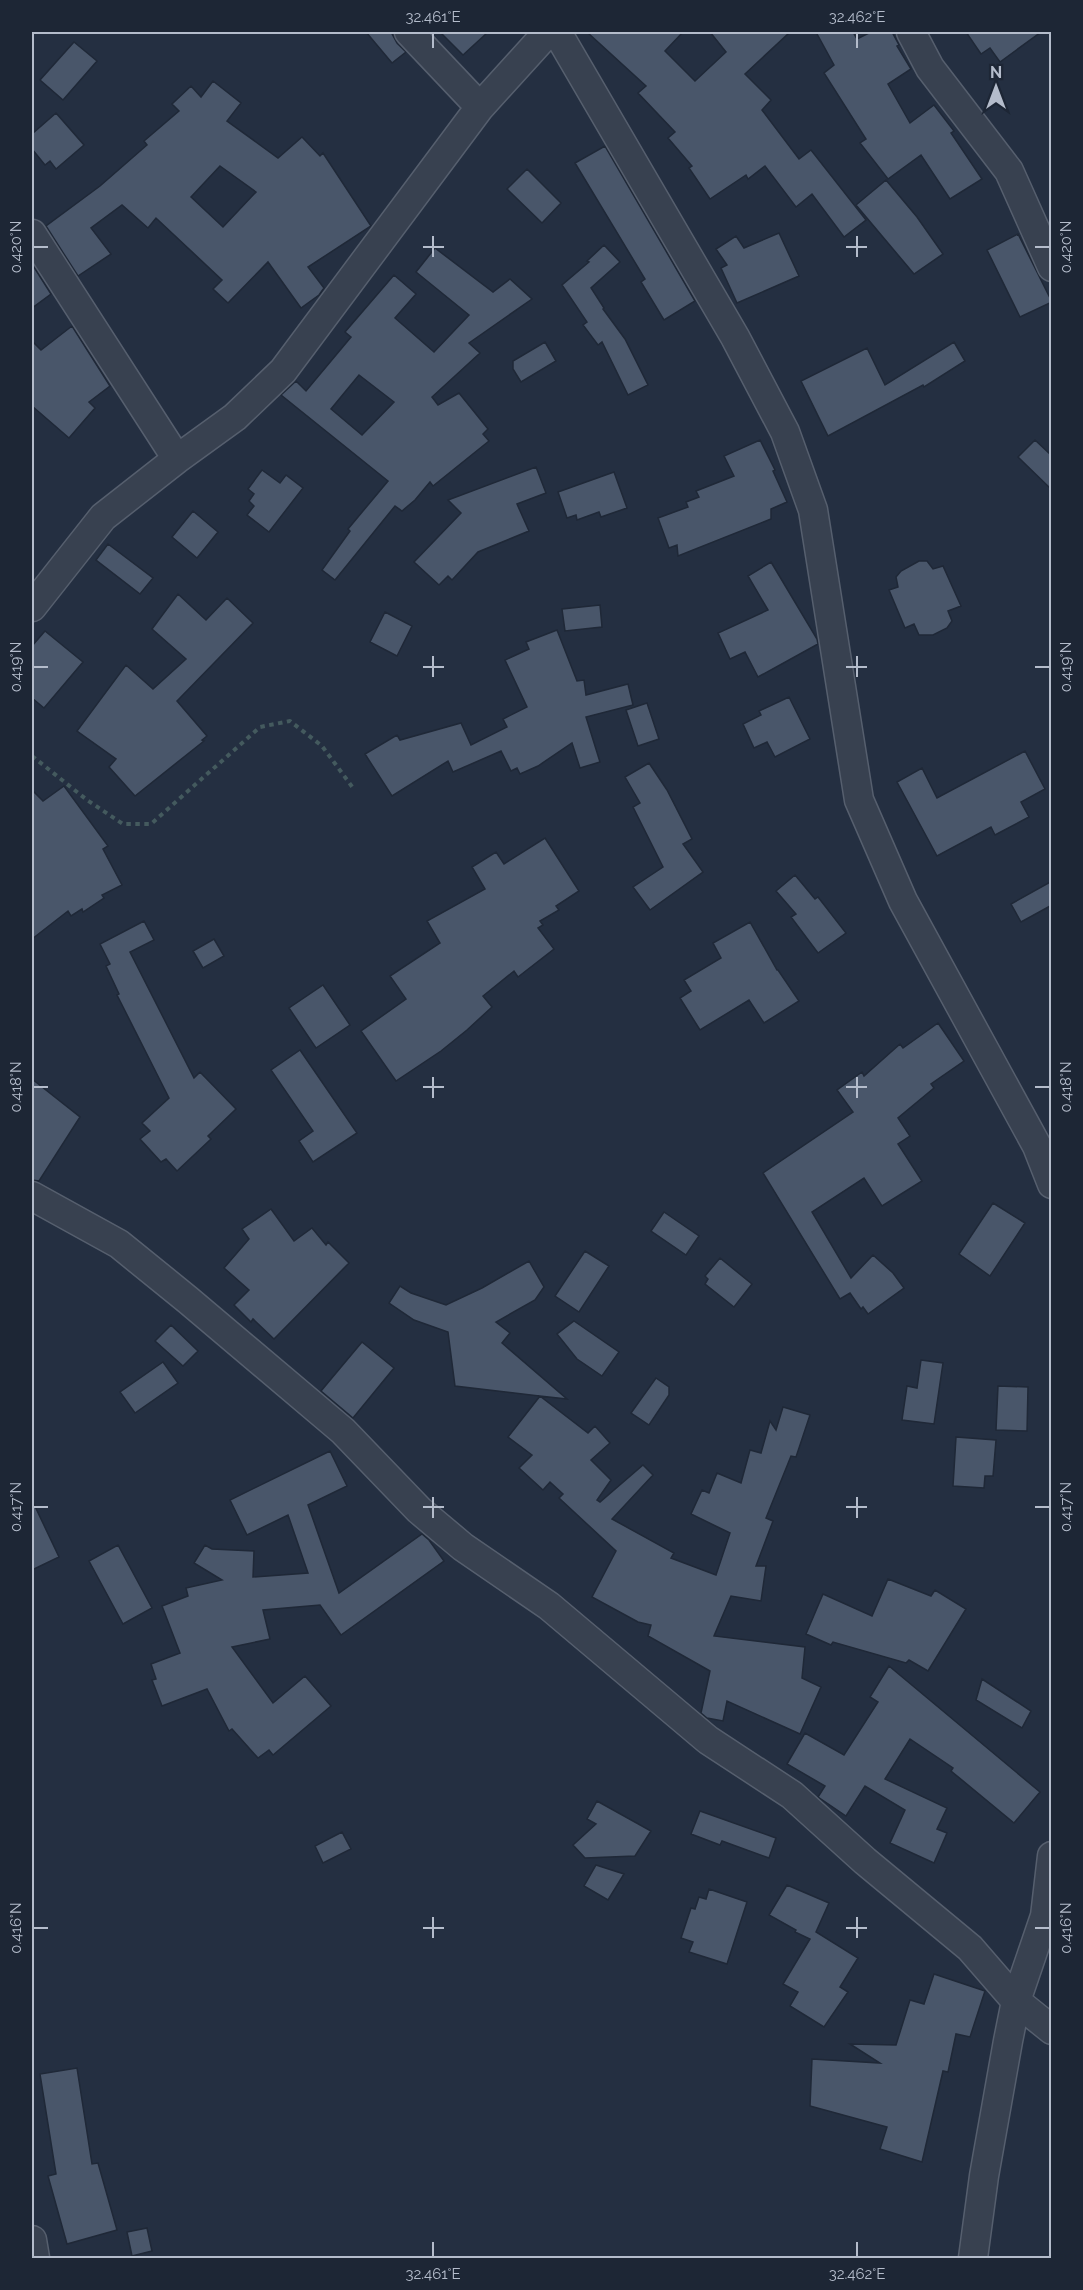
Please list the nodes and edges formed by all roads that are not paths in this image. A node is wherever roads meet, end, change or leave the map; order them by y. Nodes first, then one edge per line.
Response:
1 (409, 32) edge
2 (548, 32) edge
3 (557, 32) edge
4 (911, 32) edge
5 (480, 107) junction
6 (32, 234) edge
7 (1052, 267) edge
8 (177, 459) junction
9 (32, 607) edge
10 (1052, 1184) edge
11 (32, 1196) edge
12 (1052, 1856) edge
13 (1016, 2001) junction
14 (1052, 2030) edge
15 (32, 2240) edge
16 (35, 2259) edge
17 (973, 2259) edge

1 - 5 street
2 - 5 street
3 - 10 street
4 - 7 street
5 - 8 street
6 - 8 street
8 - 9 street
11 - 13 street
12 - 13 street
13 - 14 street
13 - 17 street
15 - 16 street

